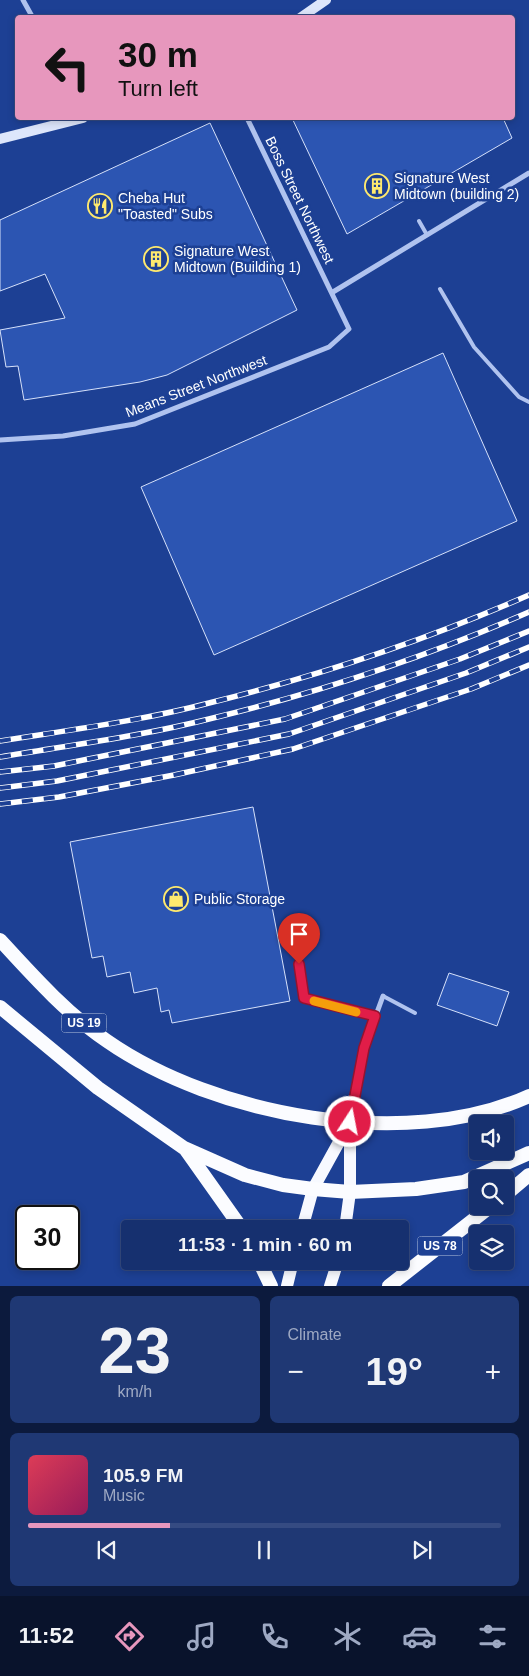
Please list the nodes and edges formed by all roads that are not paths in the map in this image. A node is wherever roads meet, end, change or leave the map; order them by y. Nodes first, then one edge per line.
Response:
1 (23, 0) edge
2 (326, 0) edge
3 (31, 15) edge
4 (304, 15) edge
5 (75, 120) edge
6 (248, 120) edge
7 (0, 139) edge
8 (529, 173) edge
9 (419, 221) dead end
10 (427, 235) junction
11 (440, 289) dead end
12 (333, 292) junction
13 (529, 402) edge
14 (0, 440) edge
15 (0, 940) edge
16 (299, 964) dead end
17 (383, 996) joint
18 (0, 1007) edge
19 (415, 1013) dead end
20 (375, 1016) junction
21 (529, 1096) edge
22 (350, 1122) junction
23 (184, 1148) junction
24 (529, 1153) edge
25 (529, 1174) edge
26 (514, 1187) edge
27 (313, 1189) junction
28 (350, 1192) junction
29 (480, 1215) edge
30 (236, 1220) edge
31 (304, 1220) edge
32 (346, 1220) edge
33 (263, 1270) edge
34 (291, 1270) edge
35 (335, 1270) edge
36 (271, 1286) edge
37 (287, 1286) edge
38 (330, 1286) edge
39 (389, 1286) edge

1 - 3 street
2 - 4 main road
5 - 7 main road
6 - 12 street, Boss Street Northwest
8 - 10 street
9 - 10 lane
10 - 12 street
11 - 13 lane
12 - 14 street, Means Street Northwest
15 - 22 highway, US 19
16 - 20 lane
17 - 19 lane
17 - 20 street
18 - 23 highway
20 - 22 street
21 - 22 highway, US 19
22 - 27 main road
22 - 28 main road
23 - 27 highway
23 - 30 highway
24 - 28 highway
25 - 26 highway
27 - 28 highway
27 - 31 main road
28 - 32 main road
29 - 39 highway, US 78
33 - 36 highway
34 - 37 main road
35 - 38 main road

